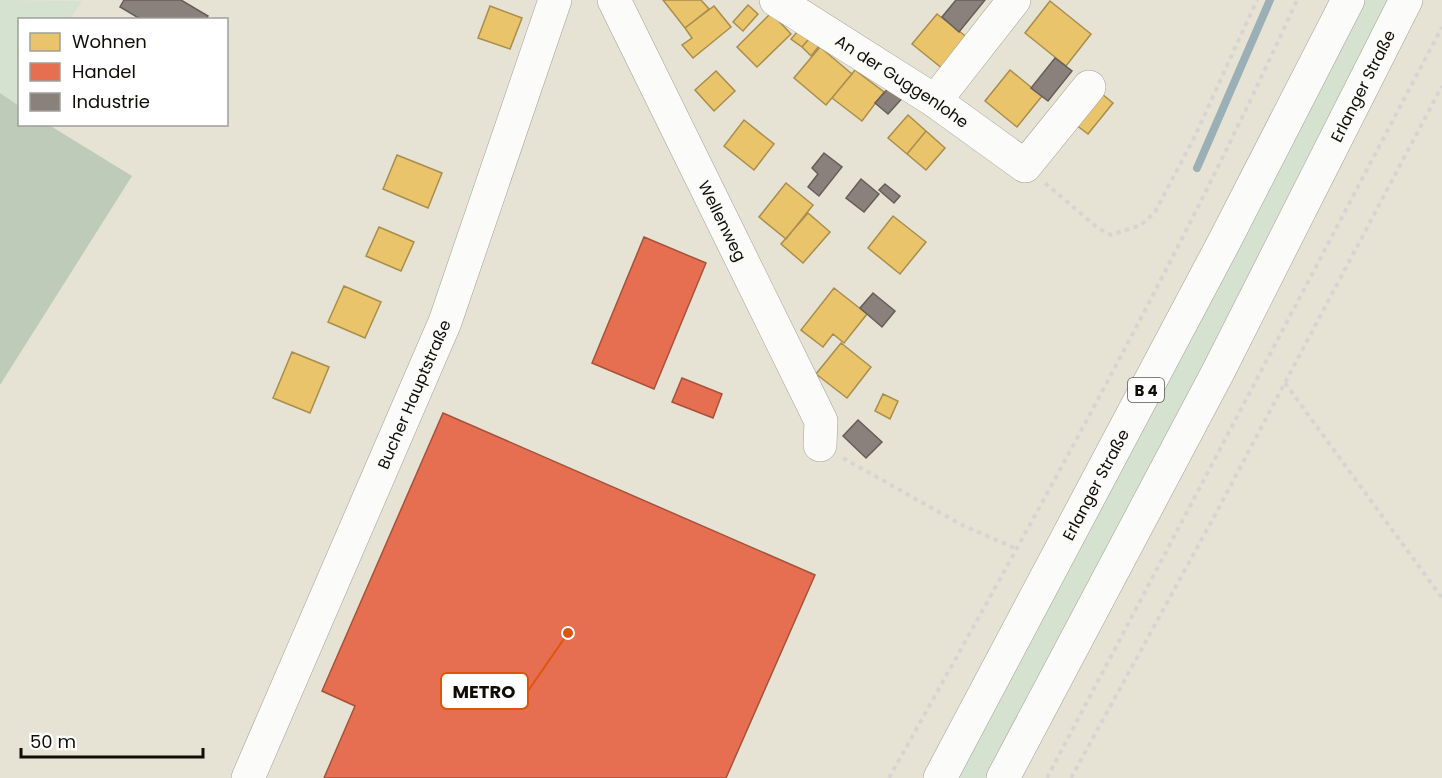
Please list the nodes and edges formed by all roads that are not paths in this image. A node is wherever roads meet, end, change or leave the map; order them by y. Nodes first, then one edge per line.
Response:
1 (555, 0) edge
2 (614, 0) edge
3 (776, 0) edge
4 (1014, 0) edge
5 (1348, 0) edge
6 (1406, 0) edge
7 (1089, 87) dead end
8 (935, 101) junction
9 (820, 445) road end
10 (248, 778) edge
11 (940, 778) edge
12 (1003, 778) edge

1 - 10 main road, Bucher Hauptstraße
2 - 9 main road, Wellenweg
3 - 8 main road, An der Guggenlohe
4 - 8 main road
5 - 11 main road, Erlanger Straße / B 4
6 - 12 main road, Erlanger Straße
7 - 8 main road, An der Guggenlohe

